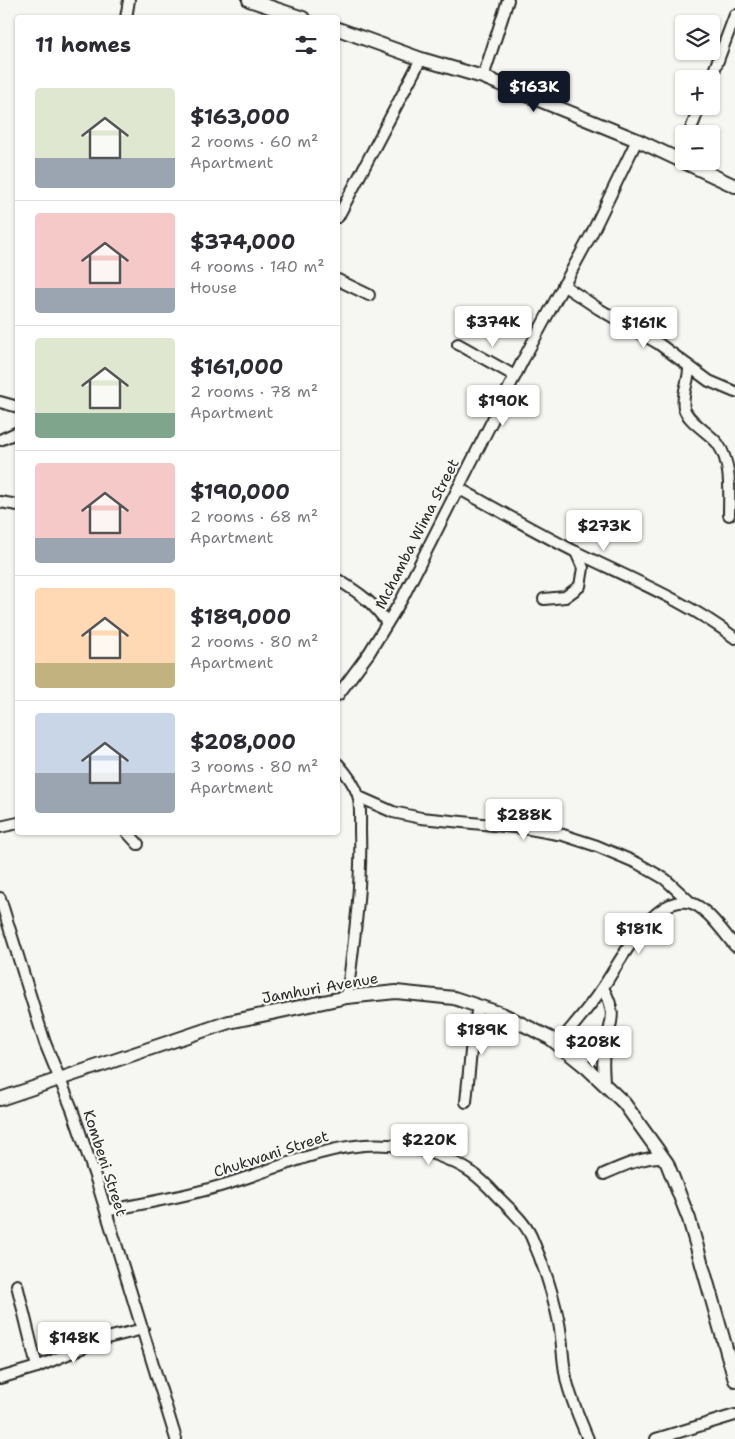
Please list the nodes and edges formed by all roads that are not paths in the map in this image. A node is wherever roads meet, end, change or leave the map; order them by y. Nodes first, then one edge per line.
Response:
1 (129, 0) edge
2 (249, 0) edge
3 (508, 0) edge
4 (126, 15) edge
5 (293, 15) edge
6 (735, 15) edge
7 (340, 30) edge
8 (422, 59) junction
9 (714, 70) edge
10 (483, 77) junction
11 (637, 140) junction
12 (675, 153) edge
13 (707, 170) edge
14 (735, 186) edge
15 (340, 213) edge
16 (340, 281) edge
17 (563, 285) junction
18 (368, 295) dead end
19 (458, 344) dead end
20 (690, 366) junction
21 (515, 376) junction
22 (735, 392) edge
23 (0, 402) edge
24 (15, 406) edge
25 (15, 433) edge
26 (0, 440) edge
27 (458, 488) junction
28 (0, 502) edge
29 (15, 504) edge
30 (729, 515) dead end
31 (576, 552) junction
32 (340, 581) edge
33 (544, 599) dead end
34 (387, 623) junction
35 (735, 638) edge
36 (340, 692) edge
37 (340, 767) edge
38 (359, 797) junction
39 (15, 824) edge
40 (0, 827) edge
41 (130, 835) edge
42 (138, 844) dead end
43 (0, 898) edge
44 (690, 902) junction
45 (735, 946) edge
46 (603, 988) junction
47 (347, 997) junction
48 (478, 1006) junction
49 (558, 1044) junction
50 (604, 1052) junction
51 (576, 1058) junction
52 (60, 1080) junction
53 (604, 1084) junction
54 (0, 1099) edge
55 (466, 1102) dead end
56 (662, 1157) junction
57 (604, 1174) dead end
58 (106, 1211) junction
59 (17, 1285) dead end
60 (142, 1329) junction
61 (37, 1366) junction
62 (734, 1373) edge
63 (0, 1378) edge
64 (735, 1415) edge
65 (176, 1439) edge
66 (588, 1439) edge
67 (656, 1439) edge

1 - 4 street
2 - 5 street
3 - 10 street
6 - 9 street
7 - 8 street
8 - 10 street
8 - 15 street
10 - 11 street
11 - 12 street
11 - 17 street, Mchamba Wima Street
13 - 14 street
16 - 18 street
17 - 20 street
17 - 21 street, Mchamba Wima Street
19 - 21 street
20 - 22 street
20 - 30 street
21 - 27 street, Mchamba Wima Street
23 - 24 street
25 - 26 street
27 - 31 street
27 - 34 street, Mchamba Wima Street
28 - 29 street
31 - 33 street
31 - 35 street
32 - 34 street
34 - 36 street, Mchamba Wima Street
37 - 38 street
38 - 44 street
38 - 47 street
39 - 40 street
41 - 42 street
43 - 52 street, Kombeni Street
44 - 45 street
44 - 46 street
46 - 49 street
46 - 50 street
47 - 48 street, Jamhuri Avenue
47 - 52 street, Jamhuri Avenue
48 - 49 street, Jamhuri Avenue
48 - 55 street
49 - 51 street, Jamhuri Avenue
50 - 51 street
50 - 53 street
51 - 53 street, Jamhuri Avenue
52 - 54 street, Jamhuri Avenue
52 - 58 street, Kombeni Street
53 - 56 street, Jamhuri Avenue
56 - 57 street
56 - 62 street, Jamhuri Avenue
58 - 60 street, Kombeni Street
58 - 66 street, Chukwani Street
59 - 61 street
60 - 61 street
60 - 65 street, Kombeni Street
61 - 63 street
64 - 67 street

